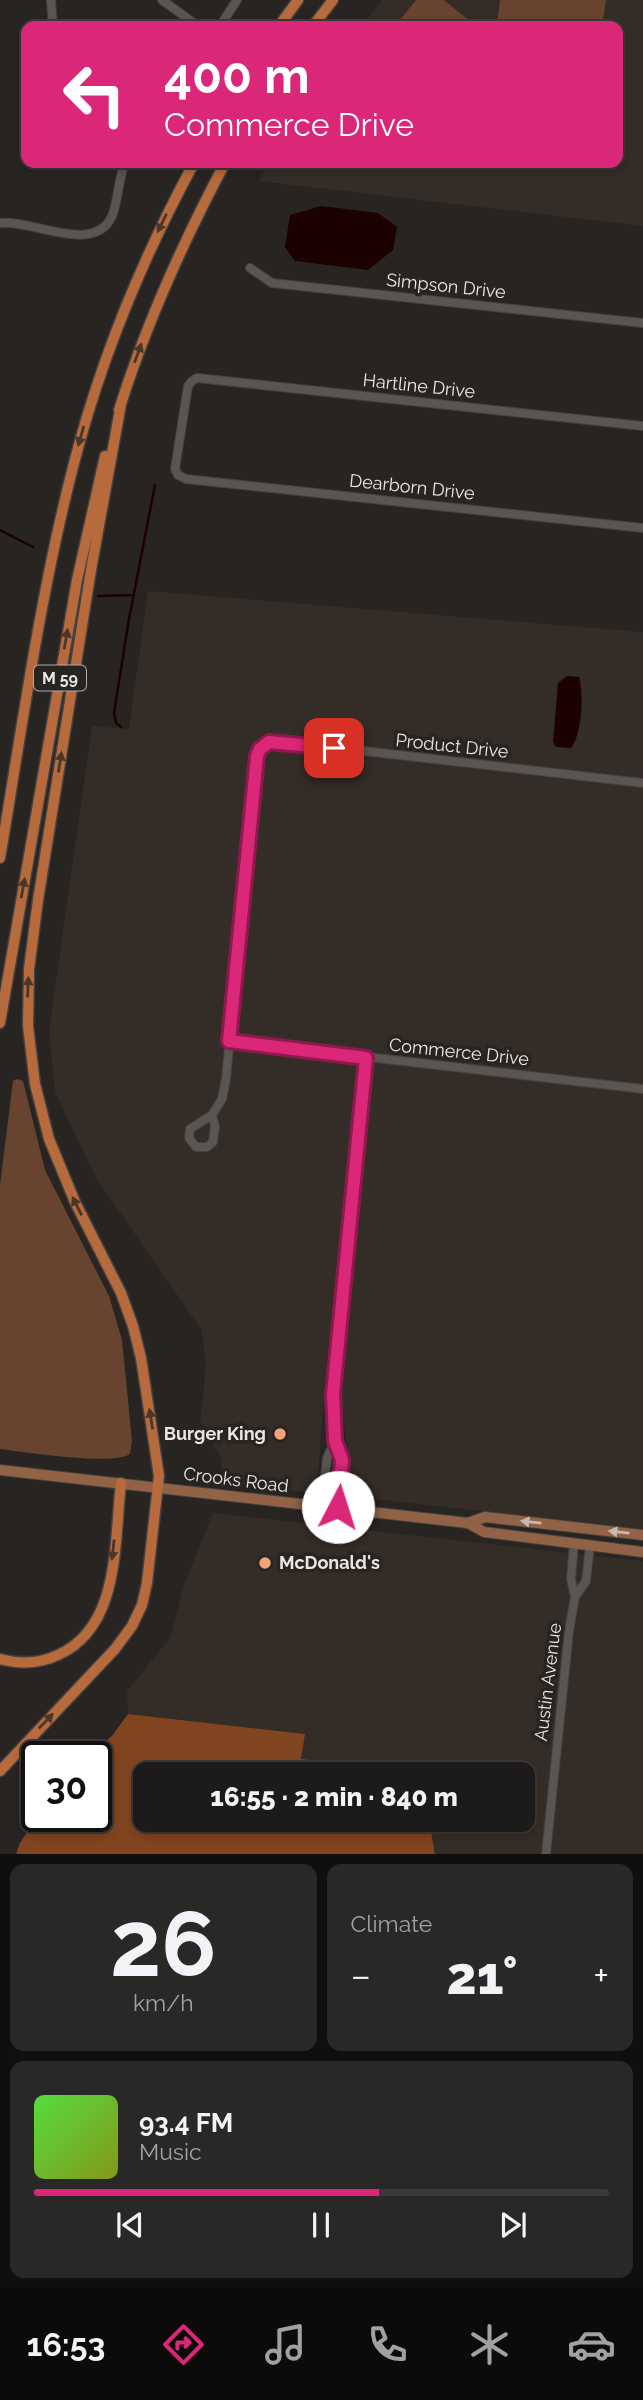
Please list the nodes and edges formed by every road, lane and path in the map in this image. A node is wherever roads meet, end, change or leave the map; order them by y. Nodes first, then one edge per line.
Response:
1 (51, 0) edge
2 (162, 0) edge
3 (237, 0) edge
4 (298, 0) edge
5 (333, 0) edge
6 (53, 21) edge
7 (191, 21) edge
8 (223, 21) edge
9 (283, 21) edge
10 (317, 21) edge
11 (124, 168) edge
12 (191, 168) edge
13 (223, 168) edge
14 (0, 223) edge
15 (250, 268) dead end
16 (643, 323) edge
17 (121, 404) junction
18 (643, 426) edge
19 (178, 475) joint
20 (643, 528) edge
21 (14, 775) junction
22 (643, 783) edge
23 (0, 831) edge
24 (0, 858) edge
25 (0, 1023) edge
26 (229, 1041) junction
27 (366, 1058) junction
28 (643, 1089) edge
29 (212, 1115) dead end
30 (335, 1441) junction
31 (0, 1470) edge
32 (121, 1482) junction
33 (158, 1486) junction
34 (323, 1505) junction
35 (338, 1507) junction
36 (468, 1523) junction
37 (594, 1529) junction
38 (643, 1535) edge
39 (574, 1544) junction
40 (590, 1546) junction
41 (643, 1552) edge
42 (575, 1597) junction
43 (0, 1659) edge
44 (0, 1771) edge
45 (546, 1854) edge

1 - 6 street
2 - 7 street
3 - 8 street
4 - 9 highway
5 - 10 highway
11 - 14 street
12 -> 21 highway, M 59
17 -> 13 highway, M 59
15 - 16 street, Simpson Drive
25 -> 17 highway, M 59
33 -> 17 highway
18 - 19 street, Hartline Drive
19 - 20 street, Dearborn Drive
21 - 23 highway
21 - 24 highway, M 59
22 - 26 street, Product Drive
26 - 27 street, Commerce Drive
26 - 29 street
27 - 28 street, Commerce Drive
27 - 30 street
30 - 34 street
30 - 35 street
31 - 32 main road, Crooks Road
32 - 33 main road, Crooks Road
32 -> 43 highway
33 - 34 main road, Crooks Road
44 -> 33 highway
34 - 35 main road, Crooks Road
35 - 36 main road, Crooks Road
37 -> 36 main road, Crooks Road
36 - 39 main road, Crooks Road
38 -> 37 main road, Crooks Road
37 - 39 main road
39 - 40 main road, Crooks Road
39 - 42 street, Austin Avenue
40 - 41 main road, Crooks Road
40 - 42 street, Austin Avenue
42 - 45 street, Austin Avenue

